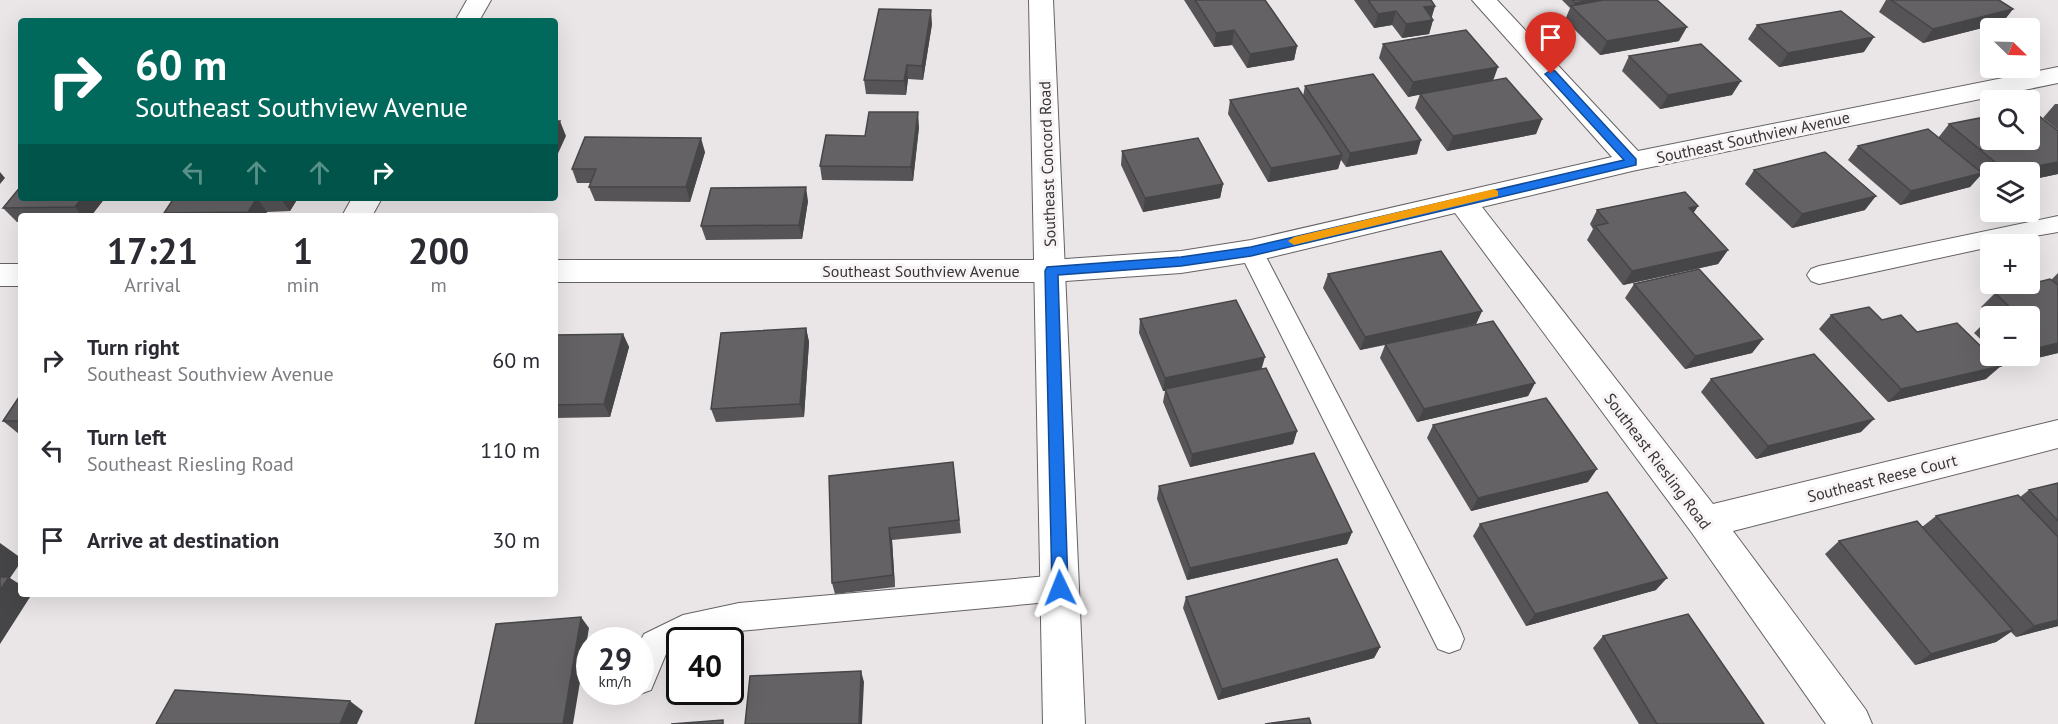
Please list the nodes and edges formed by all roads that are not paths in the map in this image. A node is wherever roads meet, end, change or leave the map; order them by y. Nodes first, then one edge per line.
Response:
1 (479, 0) edge
2 (1041, 0) edge
3 (1484, 0) edge
4 (469, 18) edge
5 (2058, 75) edge
6 (1632, 162) junction
7 (1461, 201) junction
8 (2058, 224) edge
9 (1251, 251) junction
10 (558, 271) edge
11 (1051, 271) junction
12 (0, 275) edge
13 (18, 275) edge
14 (1819, 275) dead end
15 (2058, 434) edge
16 (1705, 522) junction
17 (1060, 588) junction
18 (1449, 639) dead end
19 (654, 646) edge
20 (1064, 724) edge
21 (1851, 724) edge

1 - 4 street
2 - 11 street, Southeast Concord Road
3 - 6 street
5 - 6 street, Southeast Southview Avenue
6 - 7 street, Southeast Southview Avenue
7 - 9 street, Southeast Southview Avenue
7 - 16 street, Southeast Riesling Road
8 - 14 lane
9 - 11 street, Southeast Southview Avenue
9 - 18 lane
10 - 11 street, Southeast Southview Avenue
11 - 17 street, Southeast Concord Road
12 - 13 street
15 - 16 street, Southeast Reese Court
16 - 21 street, Southeast Riesling Road
17 - 19 lane
17 - 20 street, Southeast Concord Road

